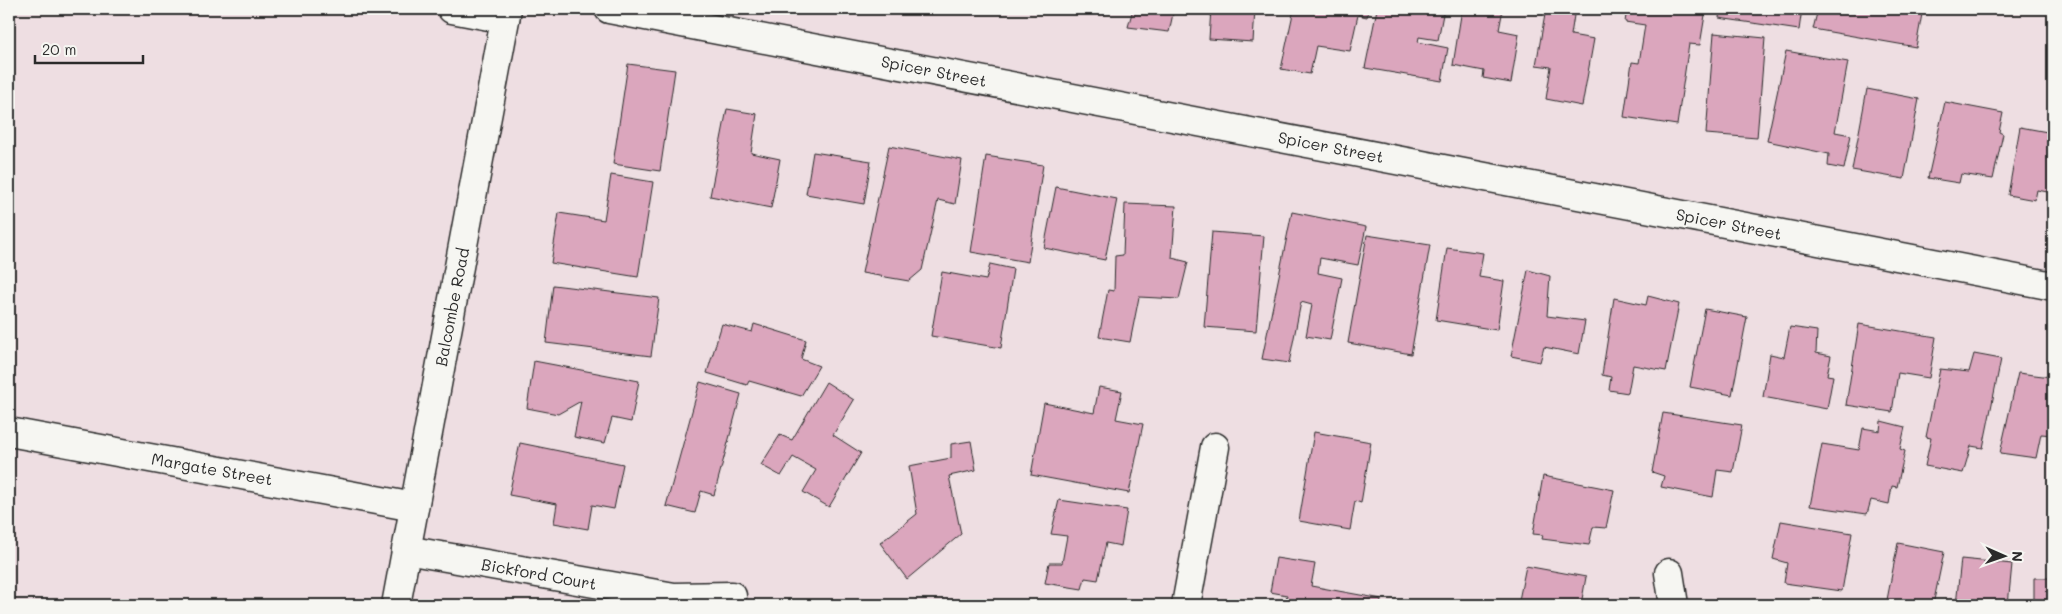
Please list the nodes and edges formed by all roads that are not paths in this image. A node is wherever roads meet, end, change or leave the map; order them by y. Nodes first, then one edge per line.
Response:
1 (452, 9) edge
2 (609, 9) edge
3 (506, 14) edge
4 (2053, 286) edge
5 (9, 432) edge
6 (1215, 447) dead end
7 (414, 507) junction
8 (406, 550) junction
9 (1669, 573) dead end
10 (732, 596) dead end
11 (396, 605) edge
12 (1186, 605) edge
13 (1674, 605) edge

1 - 3 street
2 - 4 street, Spicer Street
3 - 7 street, Balcombe Road
5 - 7 street, Margate Street
6 - 12 street
7 - 8 street, Balcombe Road
8 - 10 street, Bickford Court
8 - 11 street, Balcombe Road
9 - 13 street

